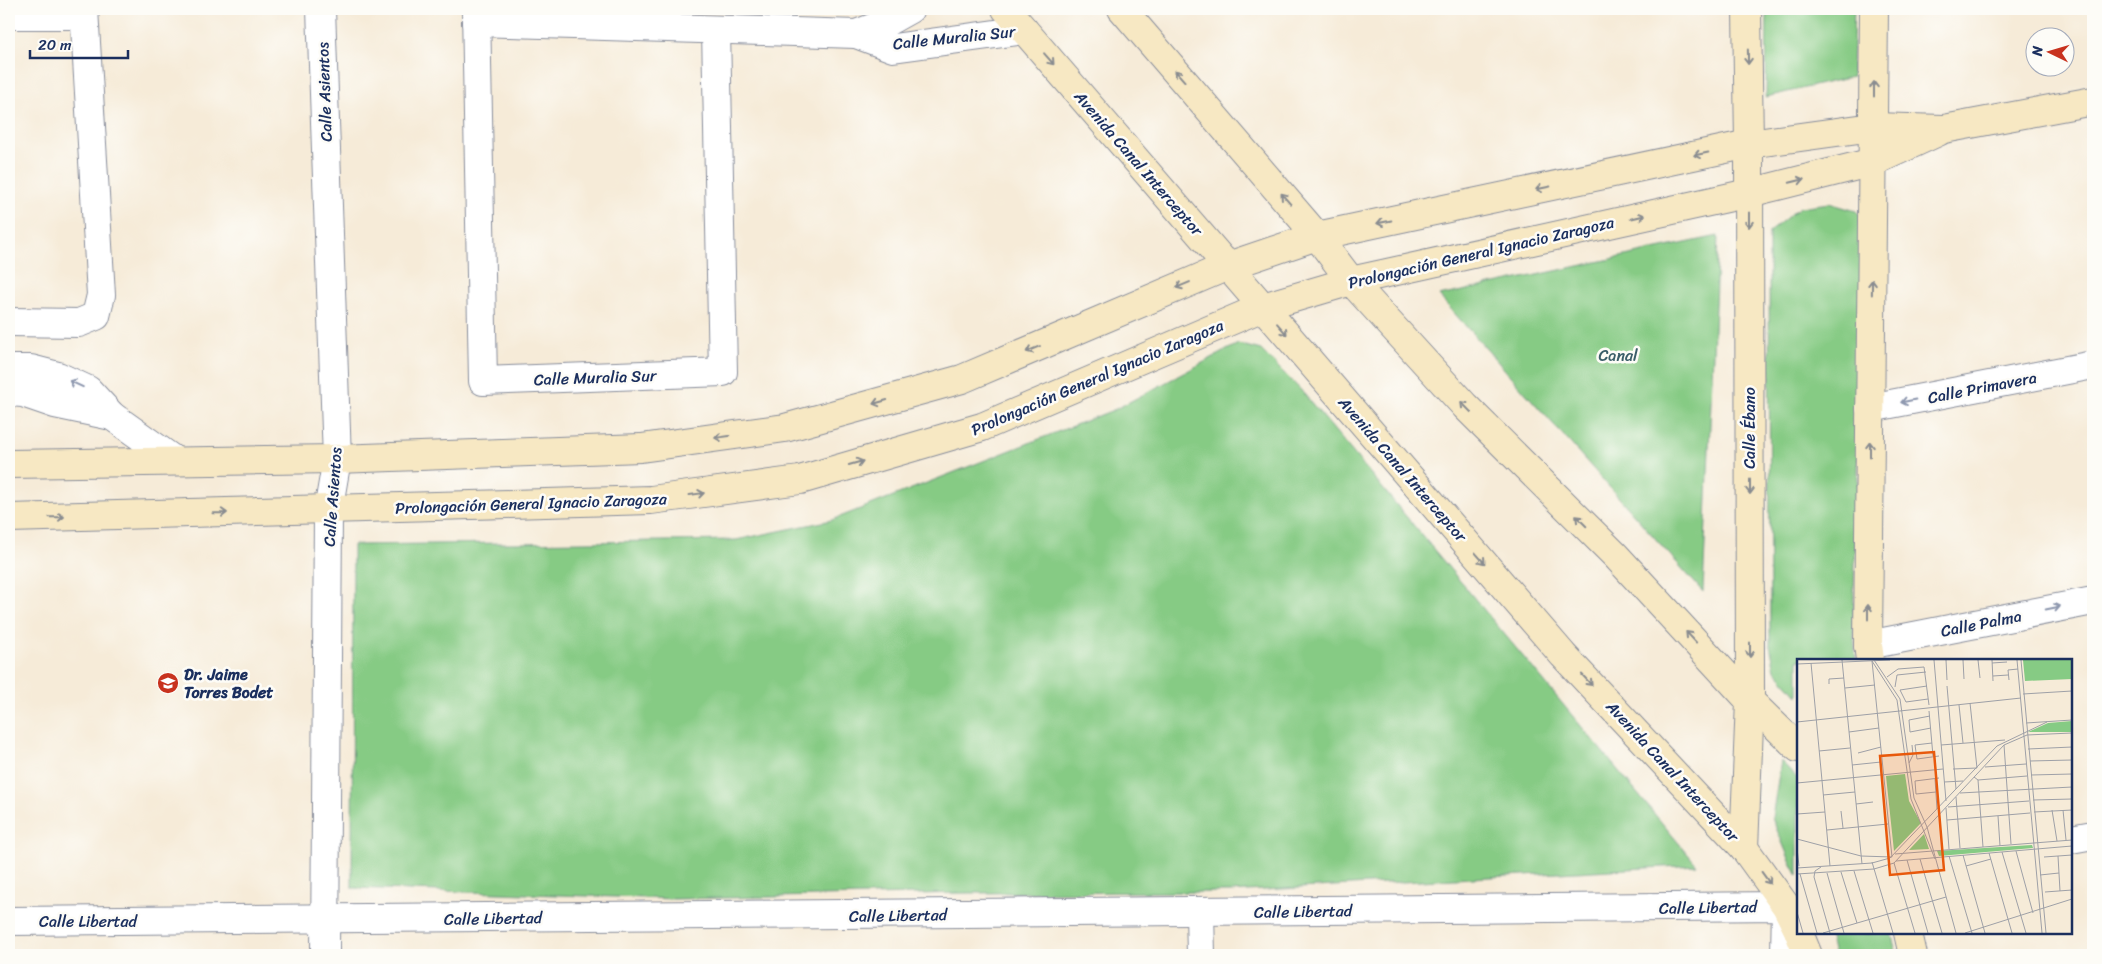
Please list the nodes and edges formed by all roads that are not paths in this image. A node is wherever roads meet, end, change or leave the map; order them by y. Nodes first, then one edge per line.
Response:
1 (321, 9) edge
2 (910, 9) edge
3 (1006, 9) edge
4 (1122, 9) edge
5 (1747, 9) edge
6 (1874, 9) edge
7 (84, 12) edge
8 (9, 15) edge
9 (476, 15) edge
10 (716, 30) junction
11 (1024, 30) junction
12 (856, 34) junction
13 (2093, 101) edge
14 (1874, 127) junction
15 (1944, 129) junction
16 (1749, 144) junction
17 (1873, 162) junction
18 (1749, 193) junction
19 (1317, 236) junction
20 (1228, 266) junction
21 (1352, 281) junction
22 (1263, 307) junction
23 (9, 322) edge
24 (2093, 366) edge
25 (9, 369) edge
26 (9, 392) edge
27 (1870, 408) junction
28 (112, 416) junction
29 (337, 459) junction
30 (176, 461) junction
31 (9, 464) edge
32 (328, 511) junction
33 (9, 518) edge
34 (2093, 600) edge
35 (1869, 653) edge
36 (1750, 701) junction
37 (1797, 747) edge
38 (2093, 835) edge
39 (2072, 840) edge
40 (1744, 848) junction
41 (1786, 906) junction
42 (1200, 912) junction
43 (325, 920) junction
44 (9, 921) edge
45 (1797, 928) edge
46 (1800, 934) edge
47 (1908, 934) edge
48 (325, 955) edge
49 (1201, 955) edge
50 (1785, 955) edge
51 (1808, 955) edge
52 (1913, 955) edge

1 - 29 street, Calle Asientos
2 - 12 street, Calle Muralia Sur
3 - 11 street, Avenida Canal Interceptor
19 -> 4 street
5 -> 16 street, Calle Ébano
14 -> 6 street
7 - 8 street
7 - 23 street
9 - 10 street, Calle Muralia Sur
9 - 10 street, Calle Muralia Sur
10 - 12 street, Calle Muralia Sur
11 - 12 street, Calle Muralia Sur
11 -> 20 street, Avenida Canal Interceptor
13 - 15 street
14 - 15 street
14 - 16 street
14 - 17 street
15 - 17 street, Prolongación General Ignacio Zaragoza
16 - 18 street, Calle Ébano
16 -> 19 street
18 -> 17 street, Prolongación General Ignacio Zaragoza
27 -> 17 street
21 -> 18 street, Prolongación General Ignacio Zaragoza
18 -> 36 street, Calle Ébano
19 - 20 street
19 - 21 street
20 - 22 street, Avenida Canal Interceptor
20 -> 29 street
21 - 22 street, Prolongación General Ignacio Zaragoza
36 -> 21 street
32 -> 22 street, Prolongación General Ignacio Zaragoza
22 -> 40 street, Avenida Canal Interceptor
24 -> 27 street, Calle Primavera
28 -> 25 street
26 - 28 street
35 -> 27 street
28 - 30 street
29 - 30 street
29 - 32 street, Calle Asientos
30 - 31 street
33 -> 32 street, Prolongación General Ignacio Zaragoza
32 - 43 street, Calle Asientos
35 -> 34 street, Calle Palma
36 - 37 street
36 - 40 street, Calle Ébano
38 - 39 street
40 -> 41 street, Avenida Canal Interceptor
41 - 42 street, Calle Libertad
41 - 45 street, Avenida Canal Interceptor
41 - 50 street
42 - 43 street, Calle Libertad
42 - 49 street
43 - 44 street, Calle Libertad
43 - 48 street, Calle Asientos
46 - 51 street, Avenida Canal Interceptor
47 - 52 street

